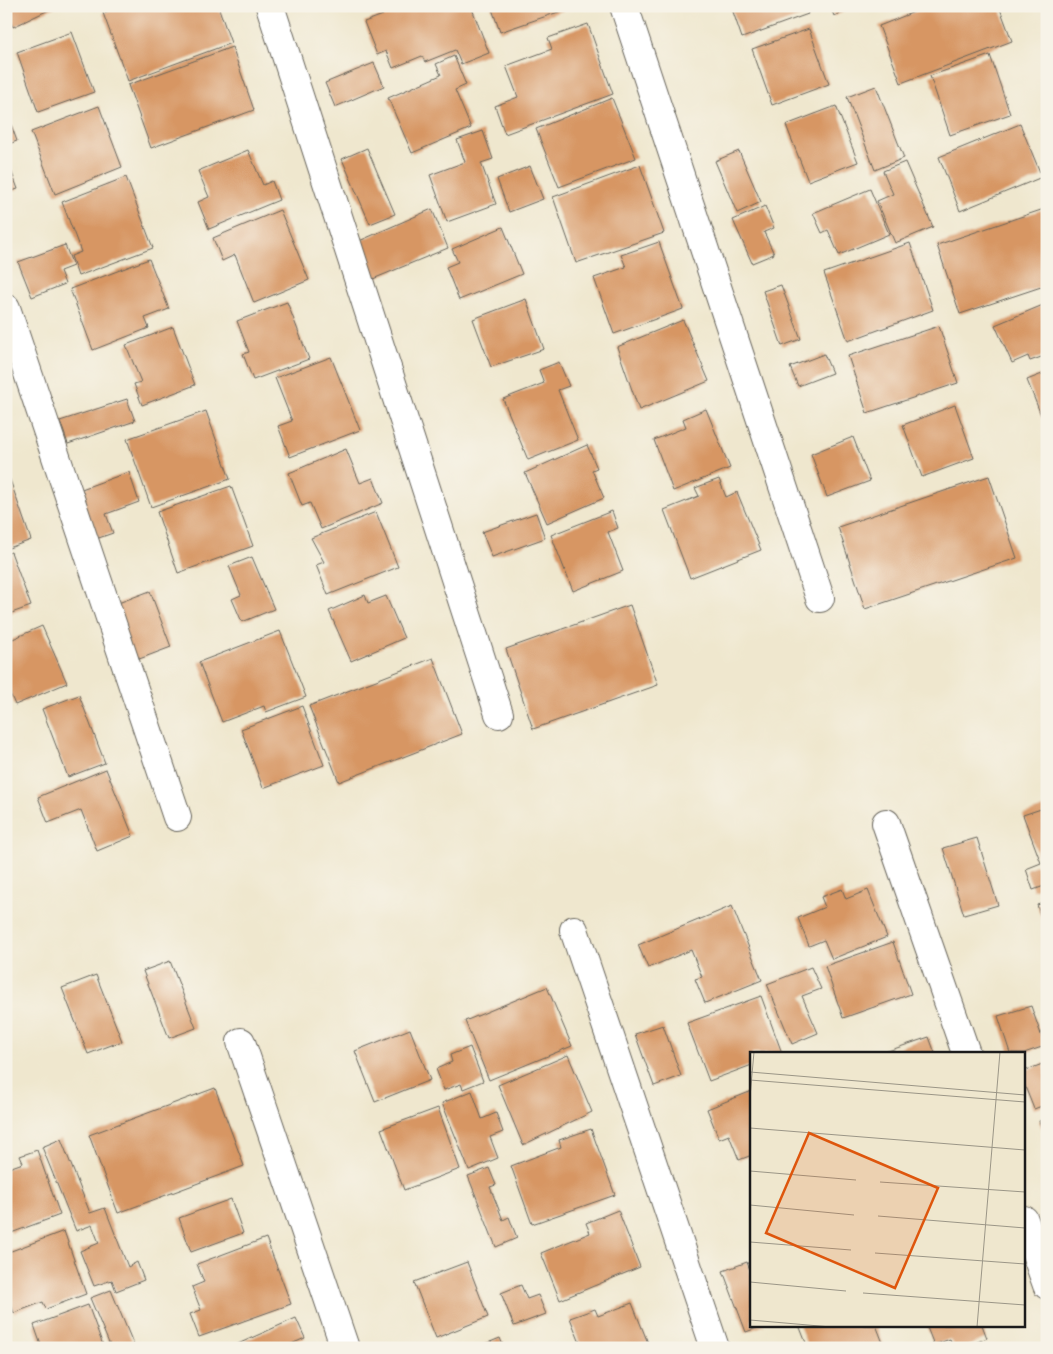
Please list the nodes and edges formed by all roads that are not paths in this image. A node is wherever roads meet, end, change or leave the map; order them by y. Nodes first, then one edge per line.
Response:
1 (270, 6) edge
2 (624, 6) edge
3 (6, 308) edge
4 (820, 598) dead end
5 (499, 714) dead end
6 (178, 817) dead end
7 (886, 823) dead end
8 (574, 930) dead end
9 (242, 1042) dead end
10 (966, 1052) edge
11 (1026, 1226) edge
12 (1047, 1285) edge
13 (345, 1348) edge
14 (715, 1348) edge

1 - 5 street
2 - 4 street
3 - 6 street
7 - 10 street
8 - 14 street
9 - 13 street
11 - 12 street

